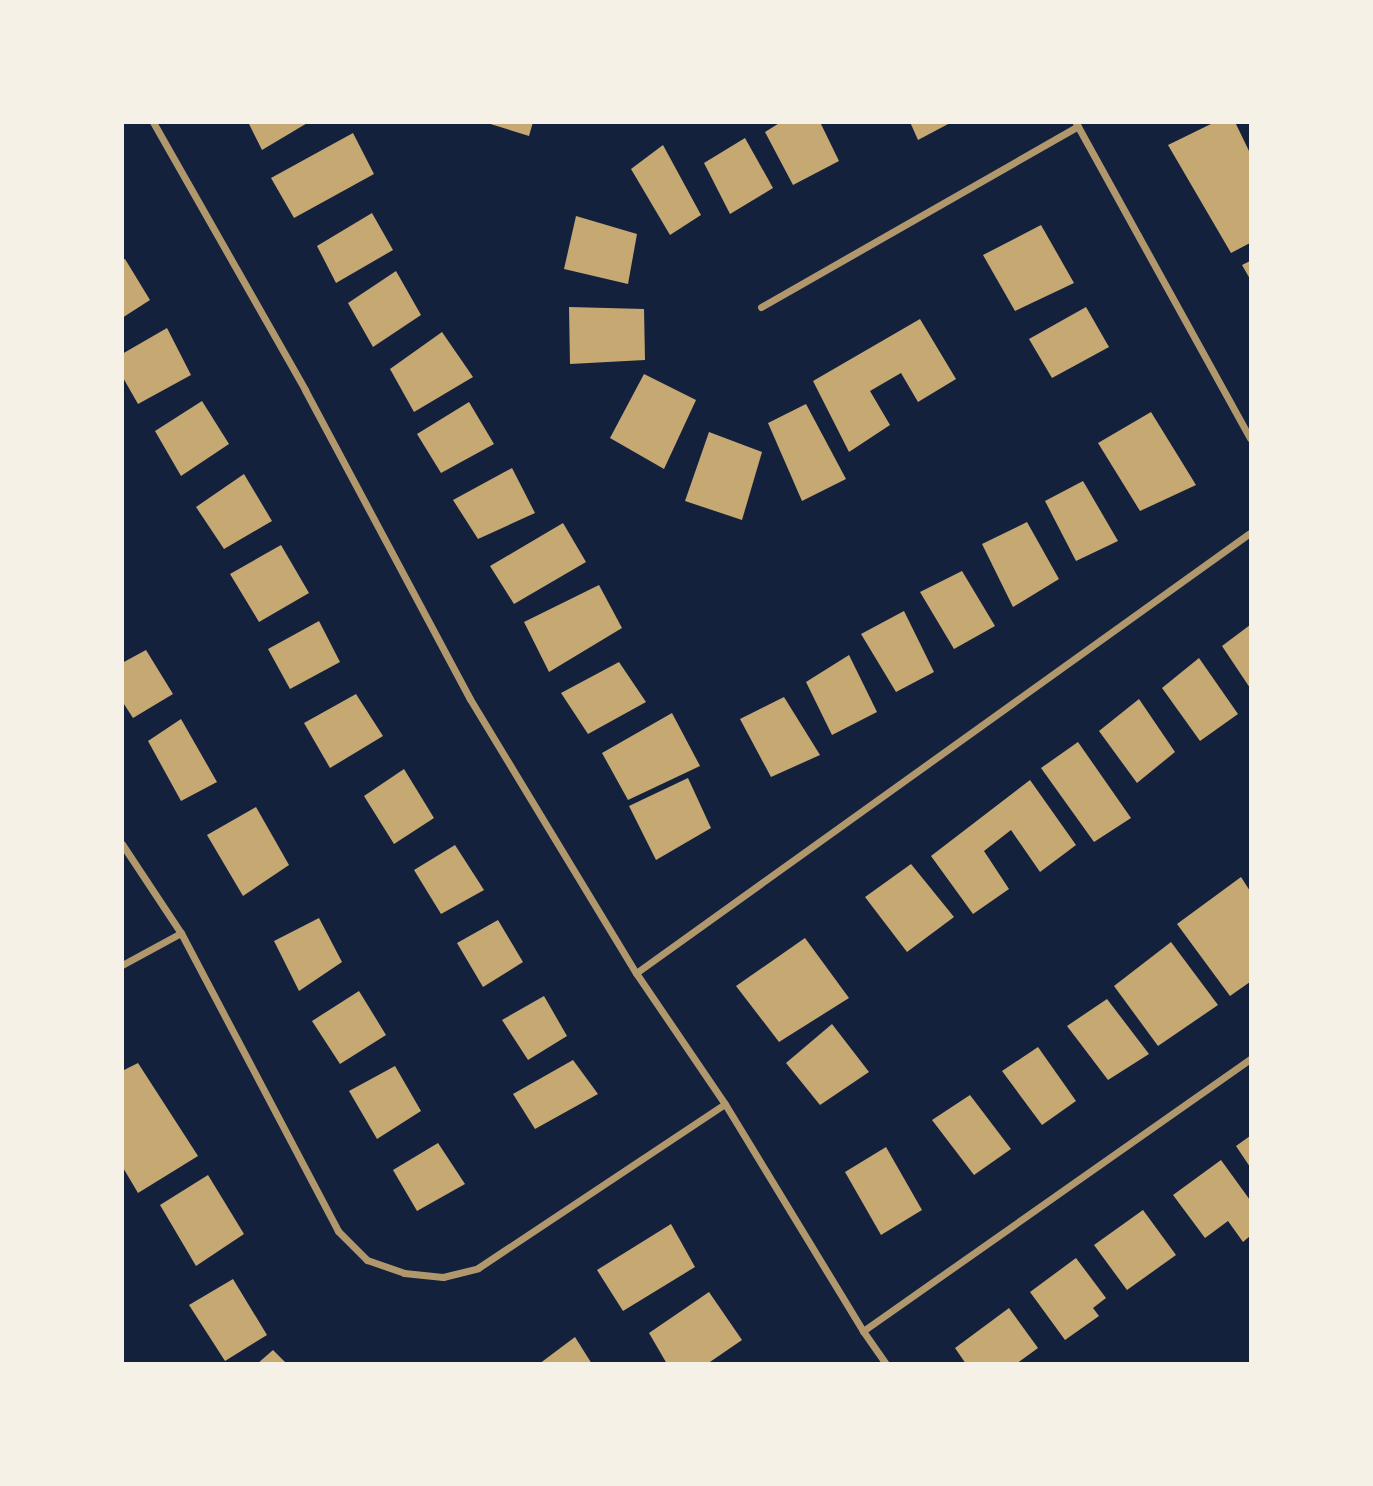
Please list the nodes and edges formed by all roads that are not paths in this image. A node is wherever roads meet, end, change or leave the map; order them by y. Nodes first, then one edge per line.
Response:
1 (153, 122) edge
2 (1077, 124) edge
3 (761, 307) dead end
4 (1251, 438) edge
5 (1251, 533) edge
6 (122, 844) edge
7 (181, 933) junction
8 (122, 965) edge
9 (636, 973) junction
10 (1251, 1059) edge
11 (725, 1104) junction
12 (863, 1331) junction
13 (887, 1363) edge

1 - 9 street
2 - 3 street
2 - 4 street
5 - 9 street
6 - 7 street
7 - 8 street
7 - 11 street
9 - 11 street
10 - 12 street
11 - 12 street
12 - 13 street

